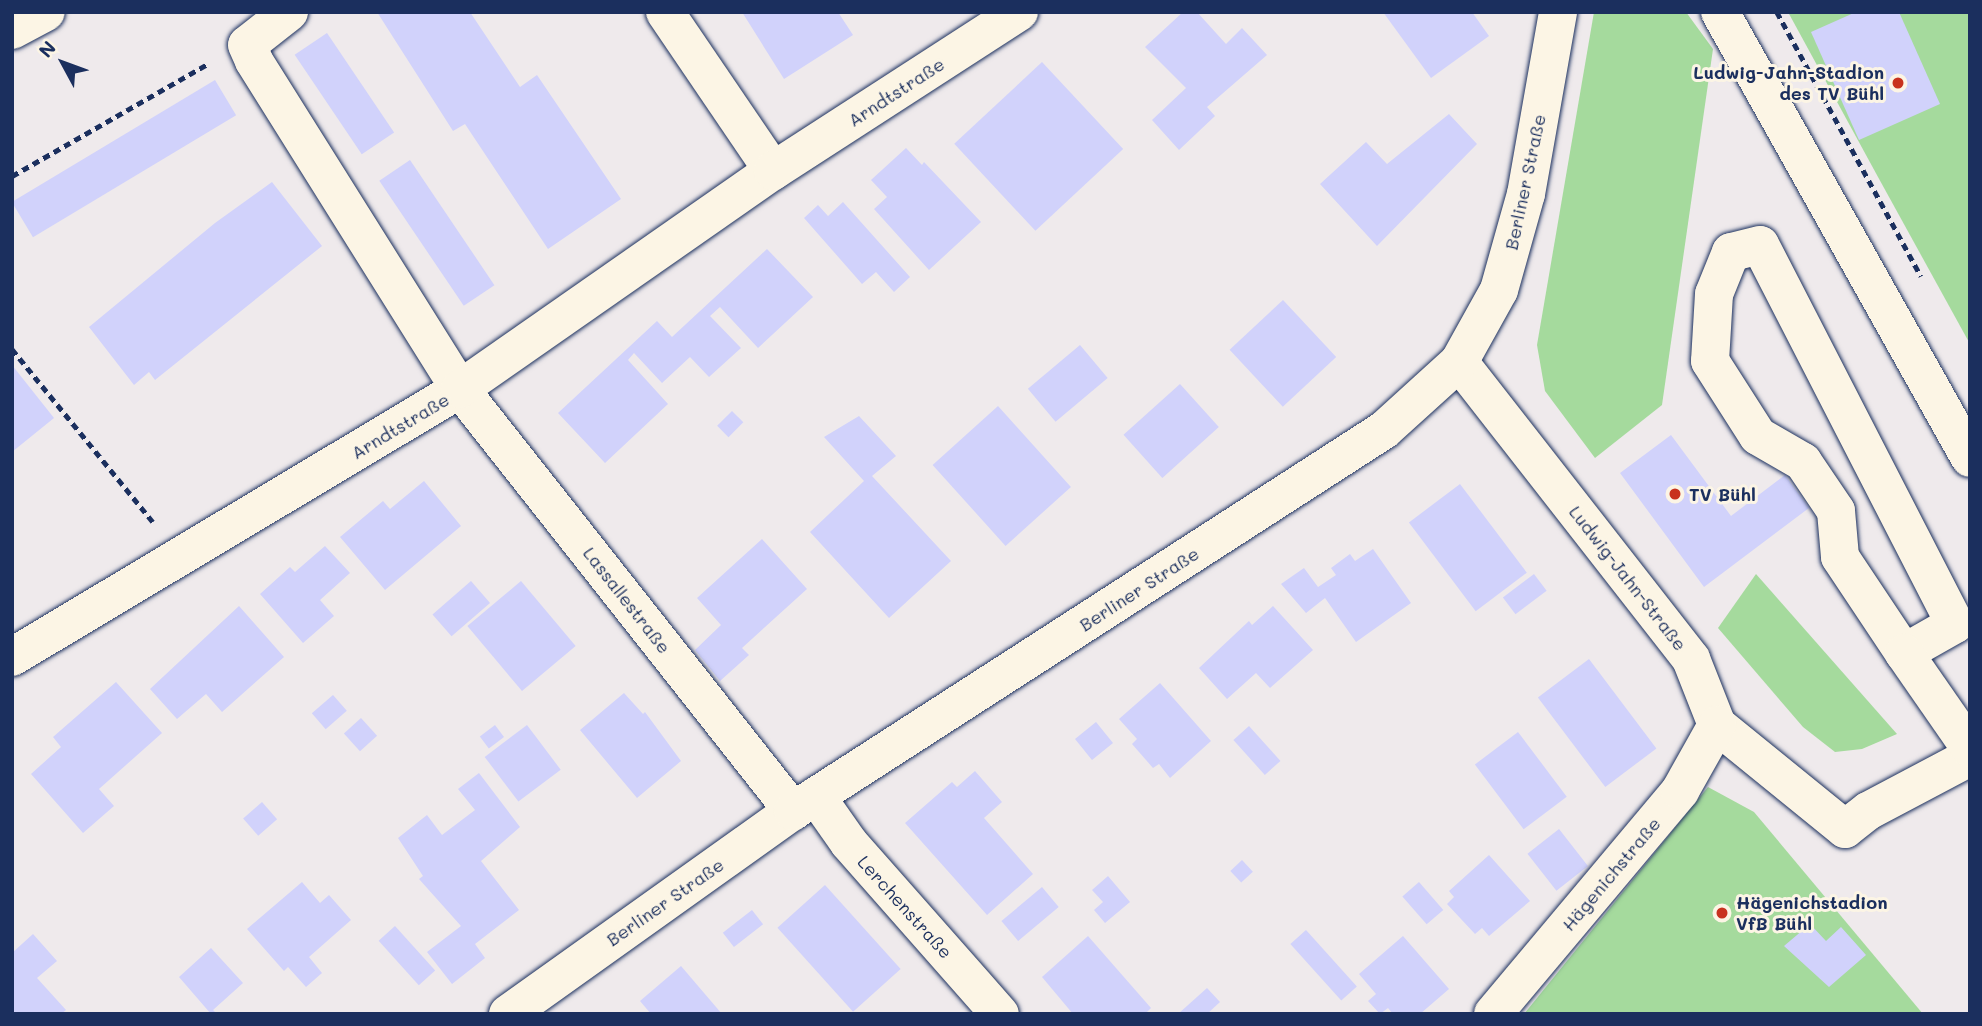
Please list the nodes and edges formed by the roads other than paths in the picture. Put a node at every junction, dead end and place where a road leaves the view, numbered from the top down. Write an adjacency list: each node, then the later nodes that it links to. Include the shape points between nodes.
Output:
1 (46, 12): 7 (street)
2 (289, 12): 10 (street, Lassallestraße, via 247,45)
3 (665, 12): 8 (street)
4 (1019, 12): 8 (street, Arndtstraße)
5 (1558, 12): 9 (street, Berliner Straße, via 1525,194 1499,290)
6 (1720, 12): 11 (street)
7 (12, 30)
8 (773, 171): 10 (street, Arndtstraße)
9 (1459, 362): 14 (street, Ludwig-Jahn-Straße, via 1691,659); 17 (street, Berliner Straße, via 1384,430)
10 (460, 389): 13 (street, Arndtstraße); 17 (street, Lassallestraße)
11 (1970, 458)
12 (1904, 653): 12 (street, via 1839,557 1836,511 1823,491 1803,462 1758,436 1710,361 1714,294 1731,252 1759,245 1955,624); 15 (street)
13 (12, 657)
14 (1717, 725): 16 (street, Ludwig-Jahn-Straße, via 1846,829 1868,811); 20 (street, Hägenichstraße, via 1680,791)
15 (1970, 748)
16 (1970, 757)
17 (805, 803): 18 (street, Berliner Straße); 19 (street, Lerchenstraße, via 849,843)
18 (508, 1014)
19 (1000, 1014)
20 (1493, 1014)

